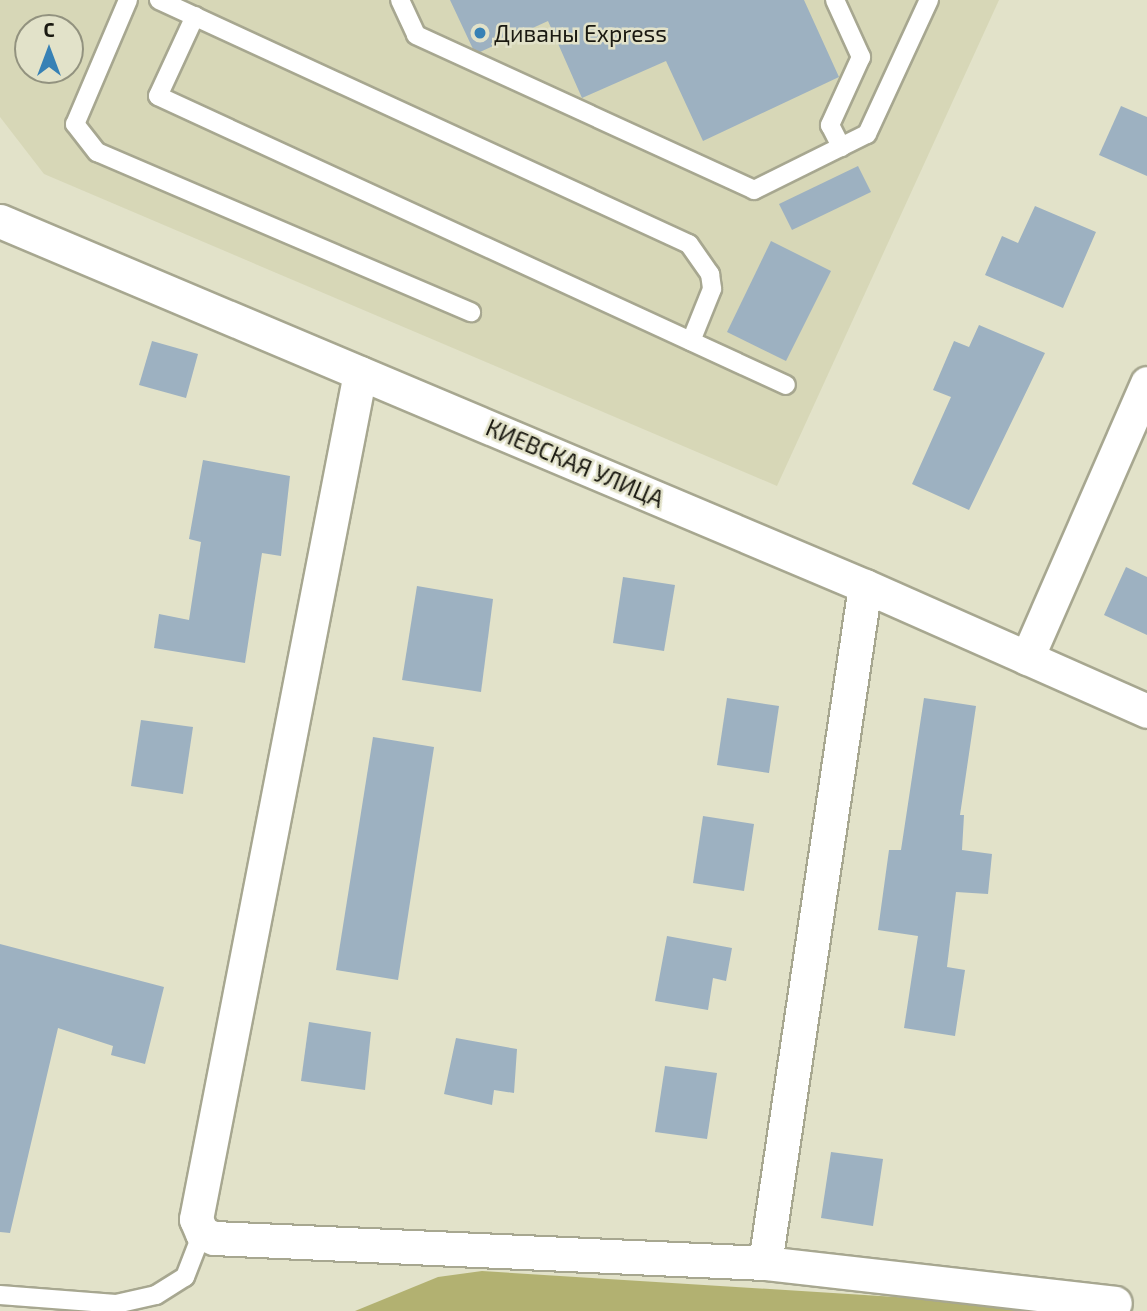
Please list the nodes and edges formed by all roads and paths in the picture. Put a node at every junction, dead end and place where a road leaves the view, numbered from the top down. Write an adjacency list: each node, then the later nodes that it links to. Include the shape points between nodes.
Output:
1 (128, 0): 9 (lane, via 75,124 97,152)
2 (159, 0): 6 (lane)
3 (400, 0): 7 (lane, via 416,34 754,190)
4 (835, 0): 7 (lane, via 861,57 830,125)
5 (929, 0): 7 (lane, via 867,134)
6 (195, 16): 10 (lane, via 689,244 710,274 712,289); 10 (lane, via 158,96)
7 (841, 147)
8 (0, 220): 11 (street, КИЕВСКАЯ УЛИЦА)
9 (471, 312)
10 (691, 341): 13 (lane)
11 (360, 373): 14 (street, КИЕВСКАЯ УЛИЦА); 17 (street, via 196,1219)
12 (1147, 383): 15 (street)
13 (786, 385)
14 (865, 586): 15 (street, КИЕВСКАЯ УЛИЦА); 18 (street)
15 (1027, 658): 16 (street, КИЕВСКАЯ УЛИЦА)
16 (1147, 711)
17 (202, 1233): 18 (street, via 214,1238); 19 (lane, via 185,1277 156,1295 116,1304)
18 (765, 1263): 20 (street)
19 (0, 1296)
20 (1068, 1303): 21 (street)
21 (1115, 1303)

